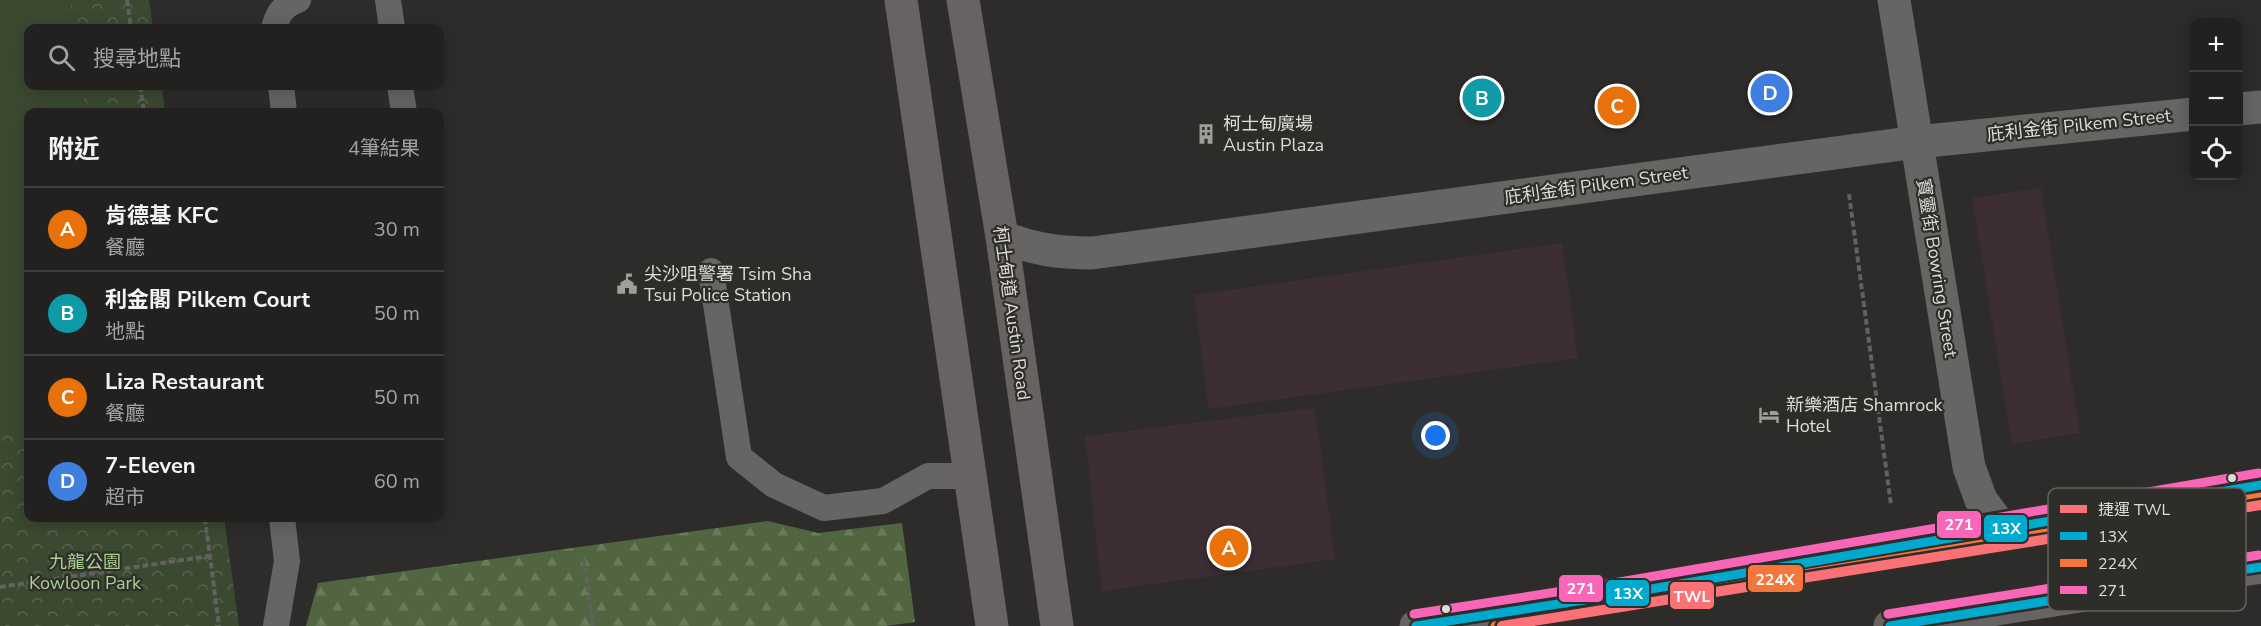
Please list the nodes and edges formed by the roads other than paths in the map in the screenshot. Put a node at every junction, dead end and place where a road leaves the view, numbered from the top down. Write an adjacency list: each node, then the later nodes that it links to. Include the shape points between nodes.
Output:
1 (298, 0): 6 (lane, via 280,11)
2 (388, 0): 7 (lane)
3 (901, 0): 18 (main road)
4 (963, 0): 16 (main road, 柯士甸道 Austin Road)
5 (1894, 0): 15 (street, 寶靈街 Bowring Street)
6 (275, 24)
7 (391, 24)
8 (281, 90): 11 (lane)
9 (401, 90): 12 (lane)
10 (2261, 107): 13 (street)
11 (284, 108)
12 (403, 108)
13 (2243, 109)
14 (2189, 114): 15 (street, 庇利金街 Pilkem Street)
15 (1917, 142): 16 (street, 庇利金街 Pilkem Street, via 1092,253 1060,253); 23 (street, 寶靈街 Bowring Street, via 1969,467 1981,500)
16 (1002, 237): 29 (main road, 柯士甸道 Austin Road)
17 (711, 271): 18 (lane, via 739,457 774,485 824,508 883,501 928,476)
18 (971, 476): 28 (main road)
19 (2261, 485): 20 (main road)
20 (2243, 488)
21 (2048, 520): 23 (main road)
22 (282, 522): 27 (lane, via 287,561)
23 (2002, 528): 30 (main road)
24 (2261, 567): 25 (main road)
25 (2246, 569)
26 (2048, 601): 31 (main road)
27 (276, 626)
28 (993, 626)
29 (1057, 626)
30 (1416, 626)
31 (1890, 626)

